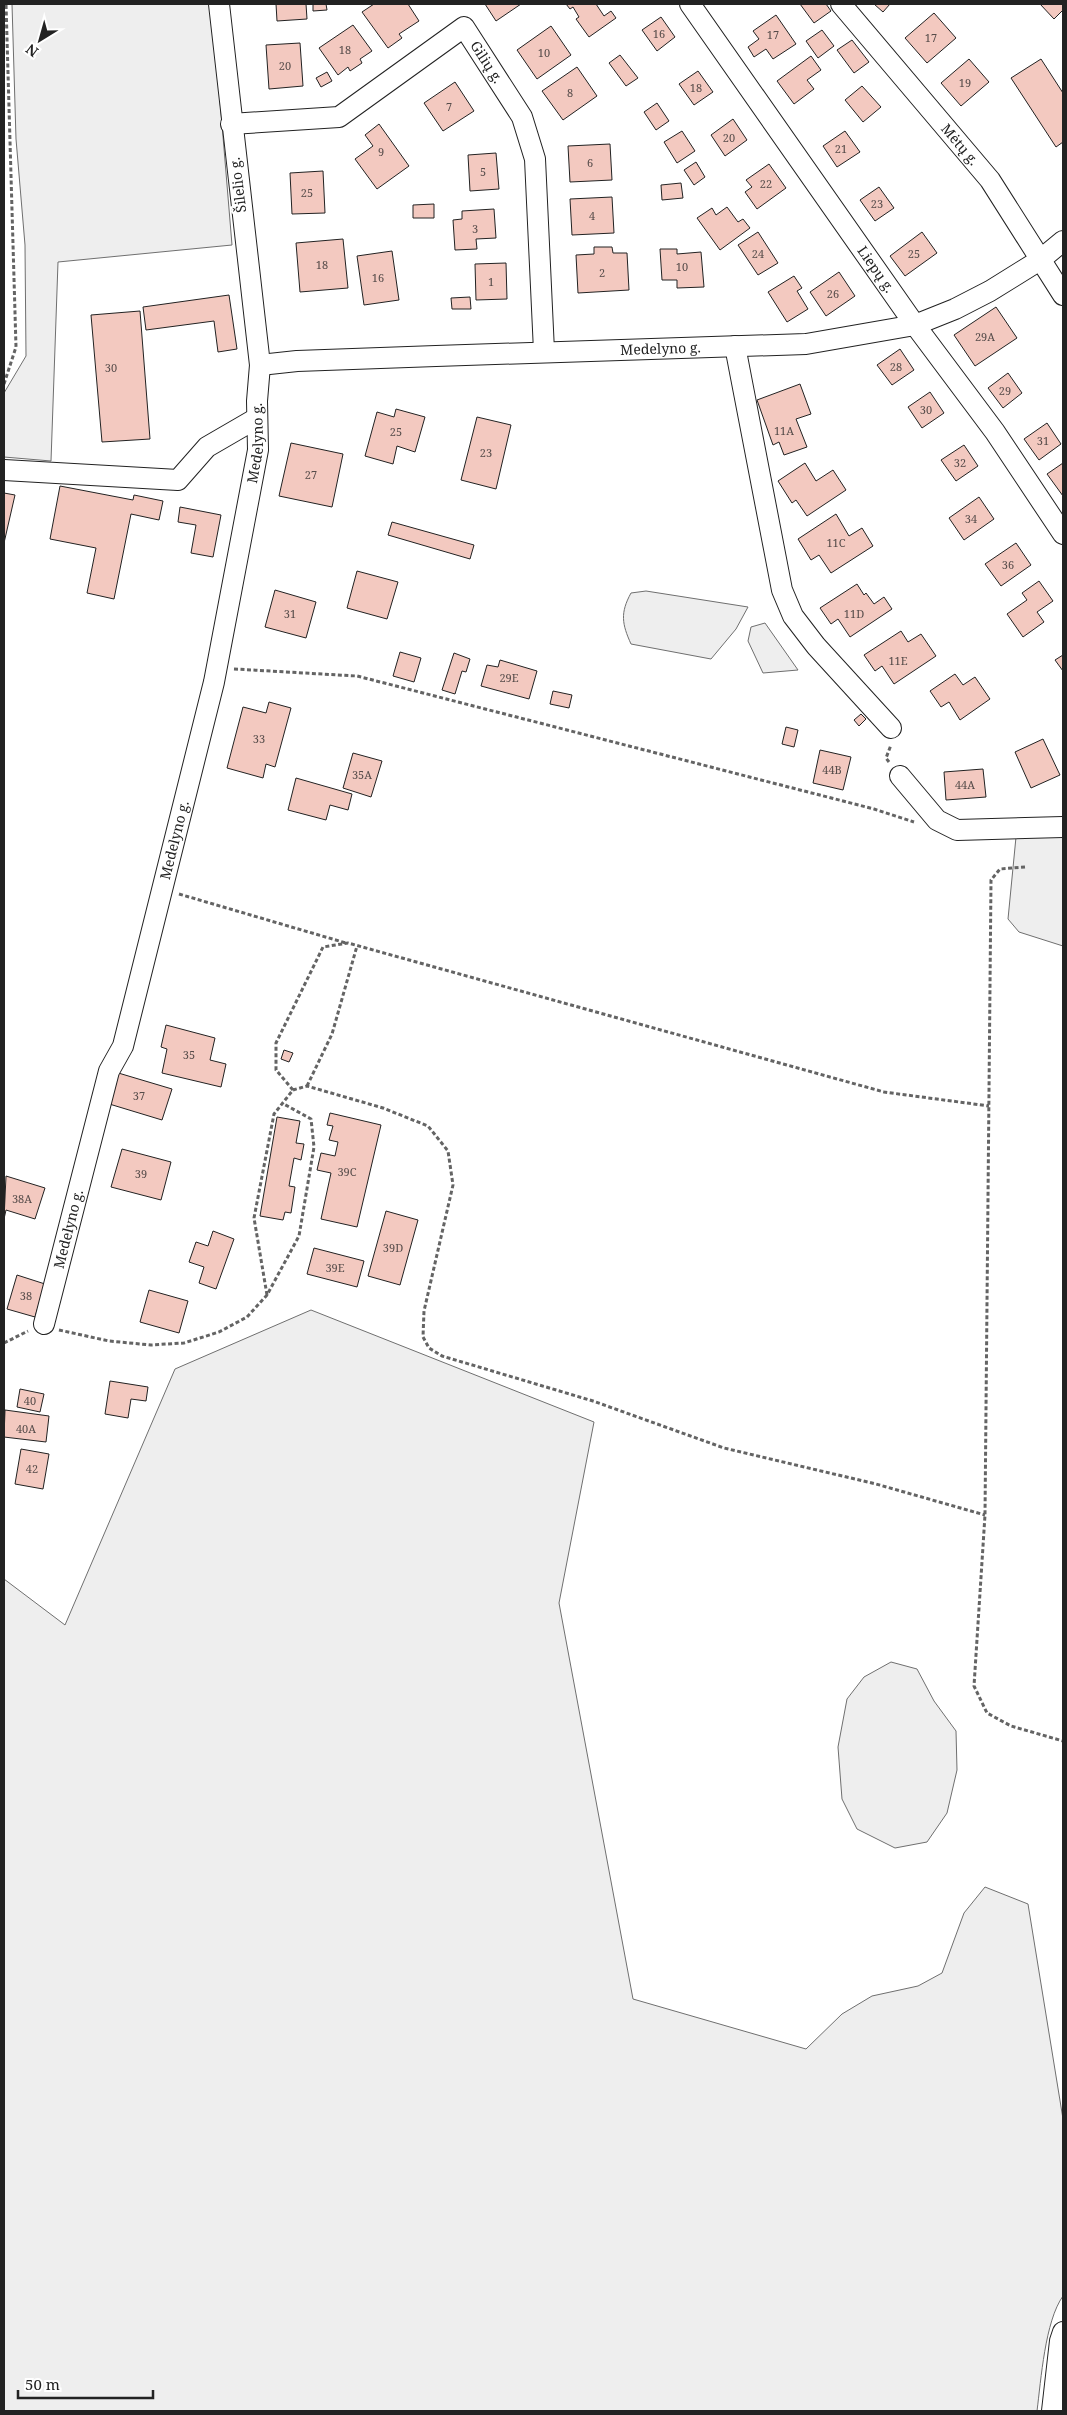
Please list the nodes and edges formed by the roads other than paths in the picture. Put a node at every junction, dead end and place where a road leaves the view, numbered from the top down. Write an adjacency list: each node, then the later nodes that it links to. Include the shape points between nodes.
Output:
1 (219, 4): 4 (street, Šilelio g.)
2 (690, 4): 8 (street, Liepų g.)
3 (841, 4): 6 (street, Mėtų g., via 990,180)
4 (231, 124): 10 (street, Gilių g., via 339,117 464,27 522,117 535,159); 11 (street, Šilelio g.)
5 (1063, 241): 6 (street, Medelyno g.)
6 (1040, 260): 7 (street, Mėtų g.); 8 (street, Medelyno g., via 990,292)
7 (1063, 295)
8 (915, 325): 9 (street, Medelyno g., via 806,344); 14 (street, Liepų g., via 995,432)
9 (735, 346): 10 (street, Medelyno g.); 15 (street, via 782,590 793,616 816,646)
10 (544, 352): 11 (street, Medelyno g.)
11 (260, 365): 12 (street, Medelyno g.)
12 (258, 418): 13 (street, via 207,447 178,480); 18 (street, Medelyno g., via 258,450 217,668 123,1046 109,1071)
13 (4, 470)
14 (1063, 534)
15 (892, 728)
16 (900, 776): 17 (street, via 937,820 957,830)
17 (1063, 826)
18 (44, 1324)
19 (1063, 2332): 20 (street)
20 (1052, 2411)

